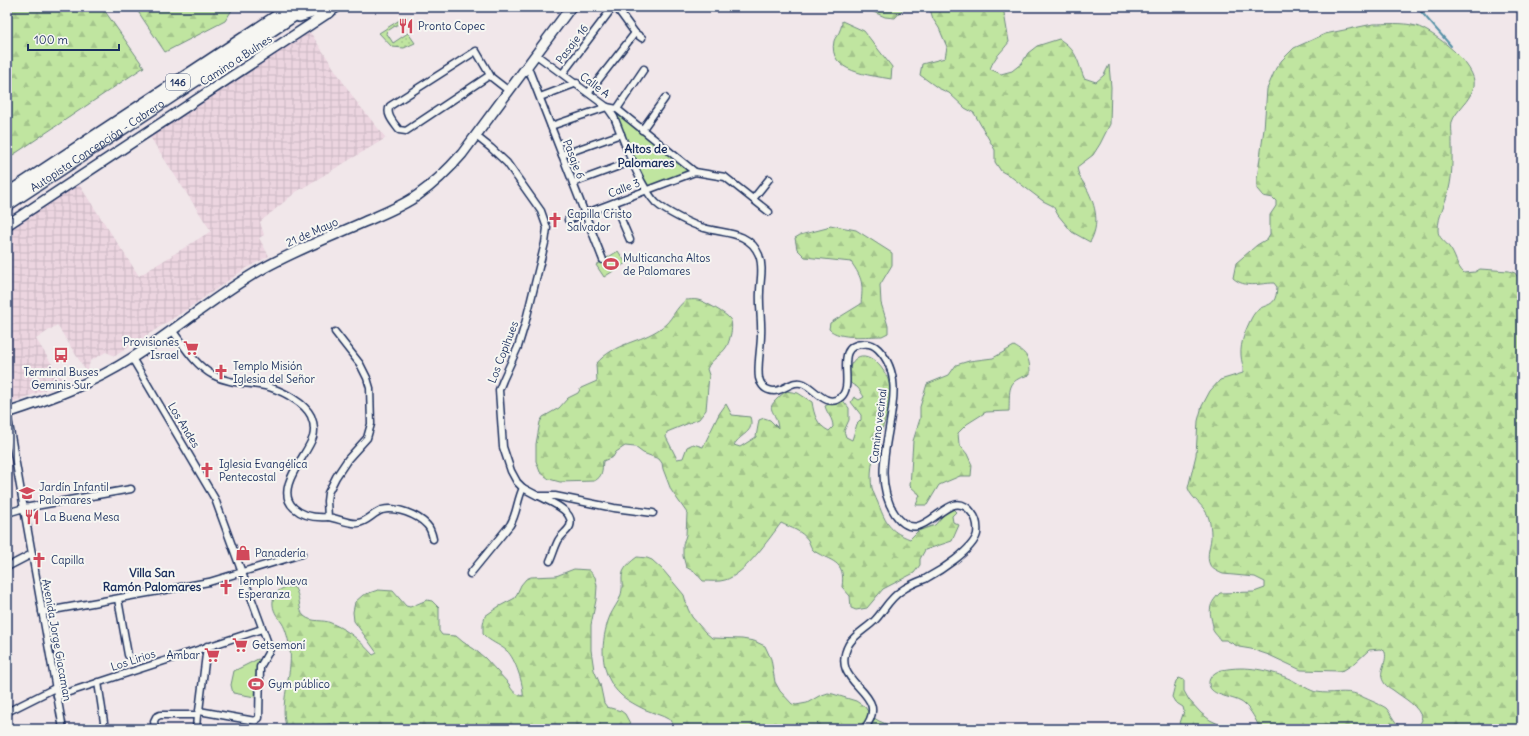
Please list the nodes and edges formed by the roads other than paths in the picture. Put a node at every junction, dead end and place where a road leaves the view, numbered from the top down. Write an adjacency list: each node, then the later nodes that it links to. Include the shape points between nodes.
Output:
1 (291, 7): 30 (highway, Autopista Concepción - Cabrero / 146)
2 (307, 7): 7 (highway, Autopista Concepción - Cabrero / 146)
3 (571, 7): 10 (street, 21 de Mayo)
4 (613, 7): 13 (street, Pasaje 16)
5 (616, 7): 8 (street)
6 (333, 10): 7 (highway, via 312,12); 41 (street, Camino a Bulnes)
7 (287, 20): 37 (highway, Autopista Concepción - Cabrero / 146)
8 (635, 33): 9 (street); 17 (street)
9 (642, 38)
10 (535, 54): 11 (street, 21 de Mayo); 13 (street, Calle A)
11 (527, 65): 16 (street, 21 de Mayo); 18 (street, Pasaje 6)
12 (644, 69): 21 (street)
13 (562, 73): 15 (street, Calle A)
14 (490, 75): 14 (street, via 476,50 390,106 388,113 399,130 406,131); 16 (street)
15 (577, 83): 17 (street, Calle A); 18 (street)
16 (509, 91): 25 (street, 21 de Mayo)
17 (589, 92): 20 (street, Calle A)
18 (540, 97): 22 (street, Pasaje 6)
19 (664, 98): 23 (street)
20 (607, 107): 21 (street); 22 (street); 24 (street, Calle A)
21 (618, 109): 23 (street)
22 (551, 126): 26 (street, Pasaje 6)
23 (642, 130): 28 (street)
24 (621, 134): 26 (street); 27 (street, Calle A)
25 (476, 136): 44 (street, 21 de Mayo, via 442,176 410,200 263,269); 48 (street, Los Copihues, via 507,163 542,211 547,228 525,324 499,390 502,447 514,478)
26 (562, 155): 31 (street, Pasaje 6)
27 (633, 162): 31 (street); 33 (street, Calle A)
28 (695, 172): 33 (street, Calle 3); 35 (street, Calle 3, via 726,177)
29 (769, 179): 35 (street)
30 (24, 182): 32 (highway); 34 (highway, Autopista Concepción - Cabrero / 146)
31 (573, 183): 39 (street, Pasaje 6)
32 (7, 189)
33 (646, 190): 36 (street, Calle 3); 76 (street, Camino vecinal, via 663,209 705,228 740,236 748,240 757,251 761,267 759,378 765,388 776,391 794,382 800,382 823,398 829,400 842,397 845,391 846,359 849,350 855,345 862,344 875,347 888,364 894,385 883,472 892,509 901,521 911,526 926,523 947,507 955,505 961,505 975,517 977,530 970,548 938,571 897,593 875,620 849,645 845,661 847,672 872,706 872,718)
34 (7, 194)
35 (753, 200): 38 (street, Calle 3)
36 (614, 203): 39 (street, Calle 3); 42 (street)
37 (7, 205)
38 (769, 212)
39 (585, 214): 40 (street, Calle 3); 43 (street, Pasaje 6)
40 (568, 220)
41 (7, 225)
42 (630, 240)
43 (603, 260)
44 (172, 330): 46 (street, 21 de Mayo); 54 (street, via 196,361 209,373 234,383 274,389 306,407 312,420 313,435 290,481 287,490 289,501 301,514)
45 (335, 332): 54 (street, via 360,364 367,378 370,388 371,424 367,438 348,459 328,493)
46 (132, 358): 47 (street, 21 de Mayo, via 79,386); 60 (street, Los Andes, via 215,499)
47 (7, 413): 51 (street, Avenida Jorge Giacaman)
48 (523, 488): 50 (street, Los Copihues); 61 (street, via 514,519)
49 (131, 489): 51 (street)
50 (538, 496): 53 (street, Los Copihues, via 555,496); 58 (street, via 562,508 570,522 570,527 558,541)
51 (24, 508): 52 (street); 56 (street, Avenida Jorge Giacaman)
52 (7, 513)
53 (653, 513)
54 (328, 517): 55 (street, via 339,518 352,524 365,521 383,510 394,509 422,520 428,526)
55 (433, 539)
56 (32, 554): 59 (street); 63 (street, Avenida Jorge Giacaman)
57 (302, 554): 60 (street)
58 (550, 561)
59 (7, 567)
60 (242, 572): 62 (street, via 209,582); 64 (street, Los Andes)
61 (470, 574)
62 (118, 599): 63 (street); 66 (street)
63 (42, 612): 68 (street, Avenida Jorge Giacaman)
64 (262, 629): 65 (street, Los Lirios); 71 (street, Los Andes, via 270,649 260,667 259,718 255,721)
65 (207, 646): 67 (street, Los Lirios); 71 (street)
66 (128, 655)
67 (98, 682): 69 (street, Los Lirios); 73 (street)
68 (55, 688): 69 (street, Avenida Jorge Giacaman); 70 (street)
69 (57, 696): 72 (street, Avenida Jorge Giacaman)
70 (7, 712)
71 (198, 713): 74 (street, via 160,715 154,721); 75 (street)
72 (62, 729)
73 (105, 729)
74 (155, 729)
75 (196, 729)
76 (864, 729)

